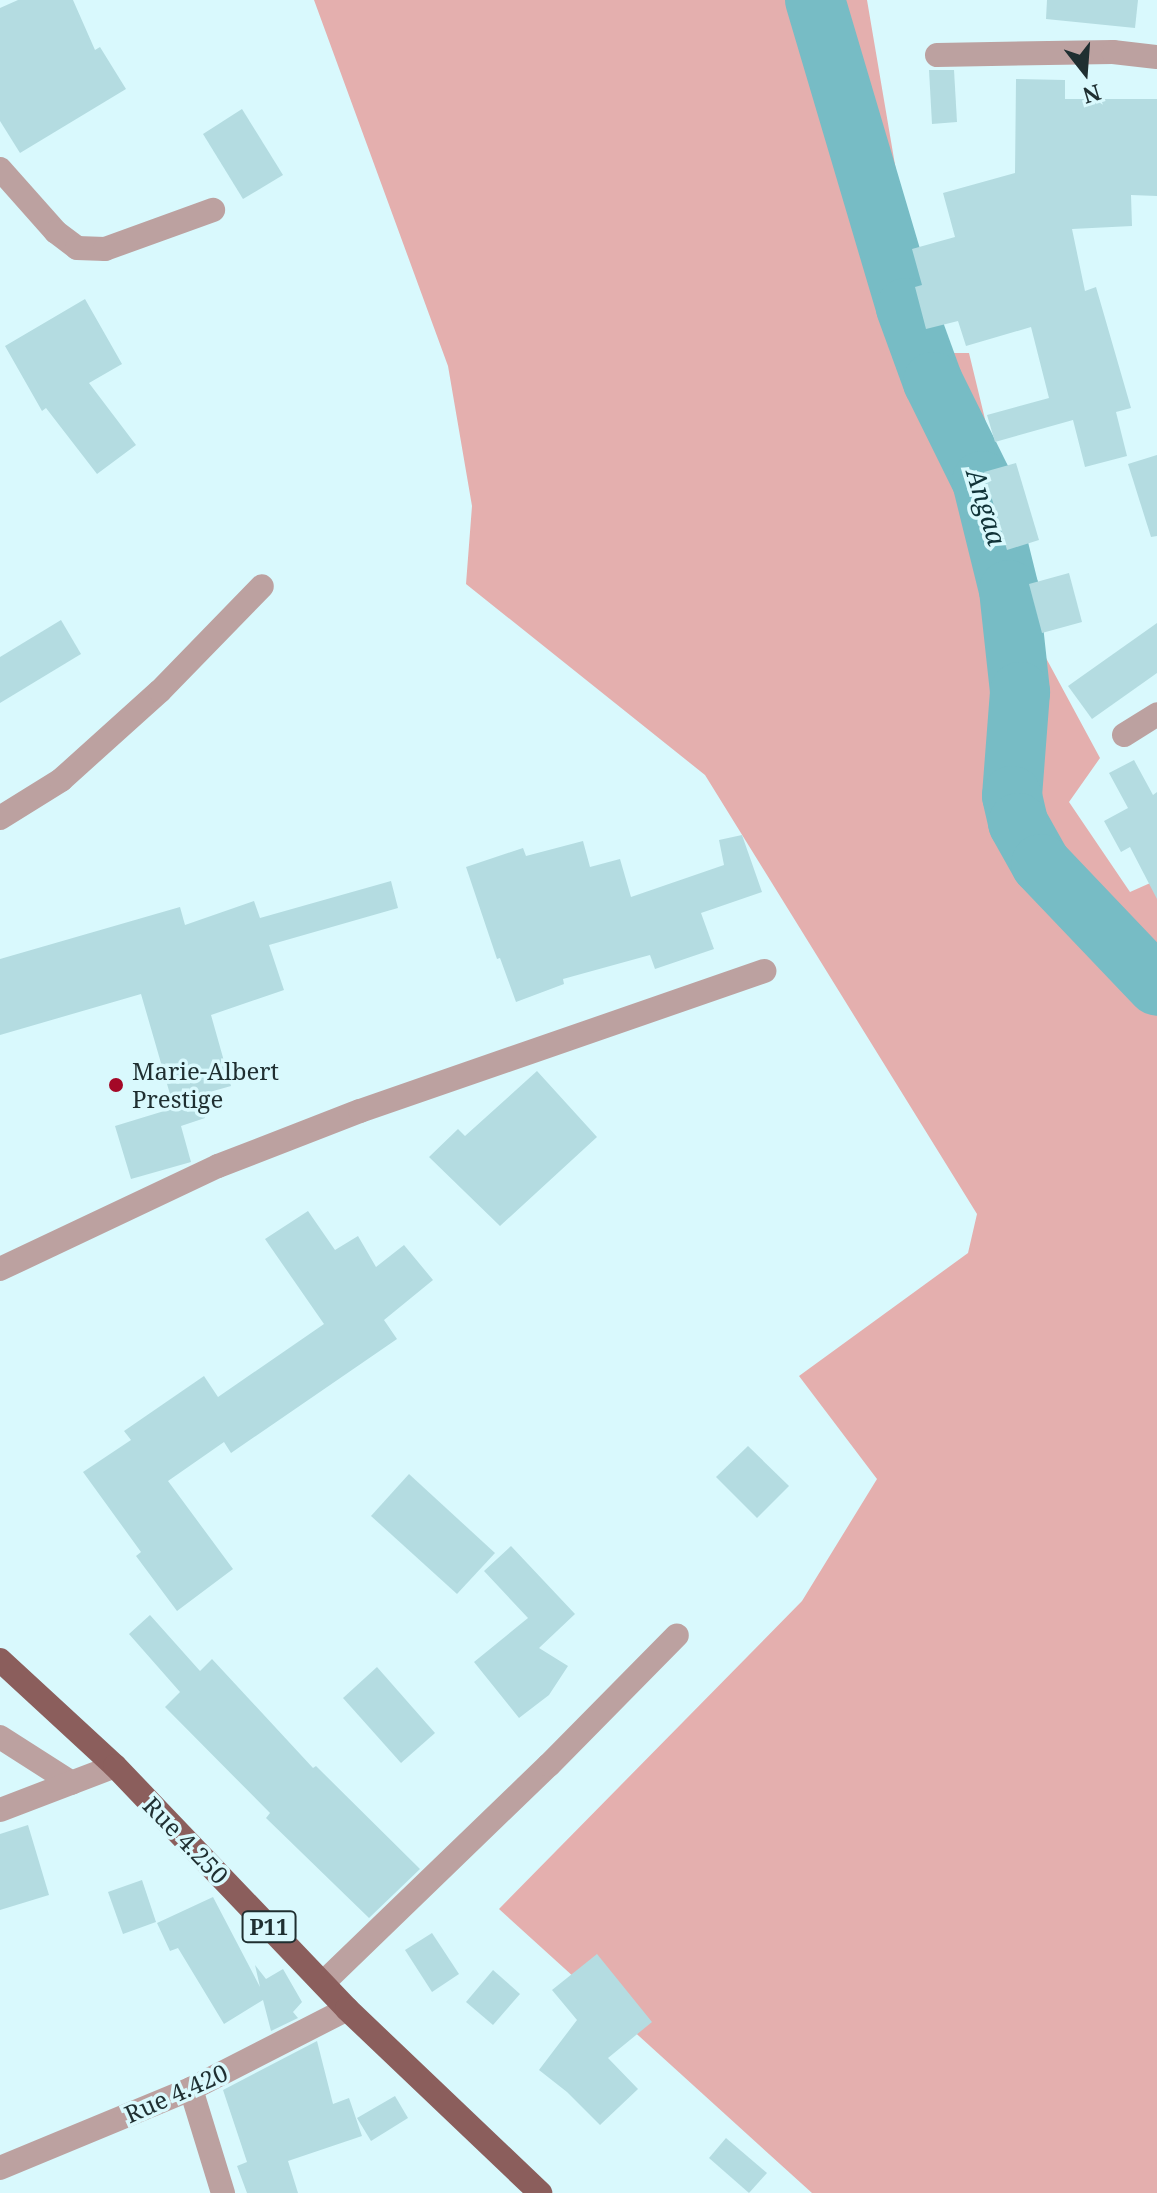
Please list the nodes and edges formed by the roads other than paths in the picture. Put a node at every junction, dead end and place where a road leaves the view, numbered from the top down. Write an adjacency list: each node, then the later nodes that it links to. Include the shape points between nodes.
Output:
1 (937, 55): 2 (street, via 1113,52)
2 (1157, 57)
3 (0, 169): 4 (street, via 77,248 105,249)
4 (213, 210)
5 (262, 586): 8 (street, via 160,691 61,780)
6 (1157, 714): 7 (street)
7 (1124, 735)
8 (0, 818)
9 (764, 971): 10 (street, via 232,1160)
10 (0, 1269)
11 (677, 1635): 17 (street)
12 (0, 1660): 14 (main road, Rue 4.250 / P11)
13 (0, 1737): 15 (street)
14 (115, 1766): 15 (street); 17 (main road, Rue 4.250 / P11)
15 (72, 1783): 16 (street)
16 (0, 1810)
17 (323, 1983): 18 (main road, Rue 4.250 / P11)
18 (347, 2009): 19 (street, Rue 4.420); 22 (main road, Rue 4.250 / P11)
19 (191, 2089): 20 (street, Rue 4.420); 21 (street)
20 (0, 2168)
21 (223, 2193)
22 (540, 2193)

